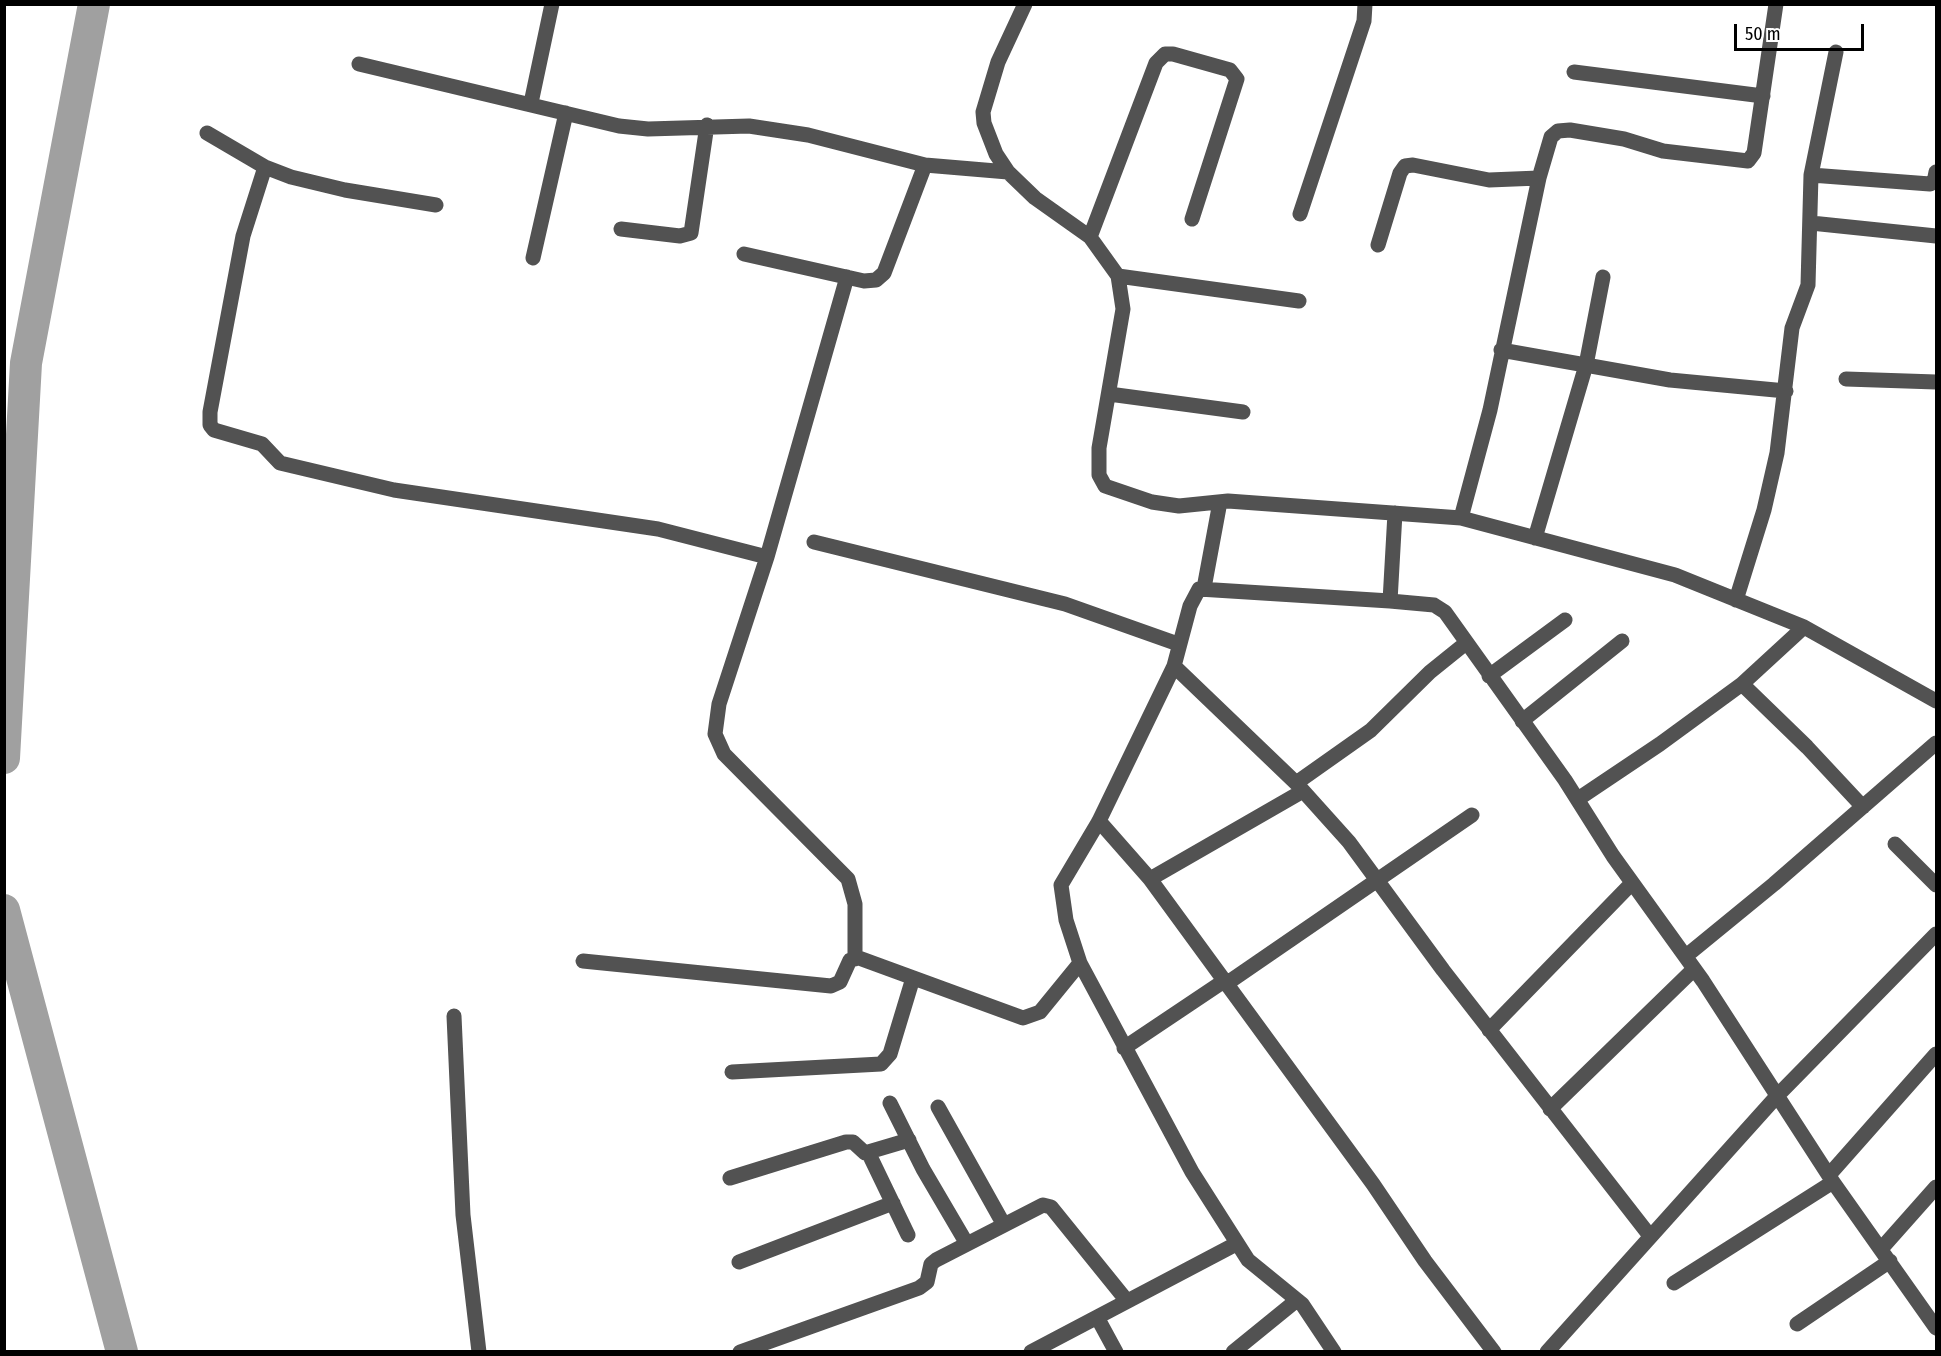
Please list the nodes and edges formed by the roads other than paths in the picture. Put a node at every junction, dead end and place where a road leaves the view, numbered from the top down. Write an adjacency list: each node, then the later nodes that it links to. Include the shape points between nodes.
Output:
1 (552, 4): 9 (street)
2 (1025, 4): 15 (street, via 998,62 983,112 987,136)
3 (1365, 4): 20 (street, via 1364,21)
4 (1776, 4): 8 (street)
5 (1836, 52): 17 (street)
6 (359, 64): 9 (street)
7 (1574, 72): 8 (street)
8 (1762, 96): 18 (street, via 1754,153 1748,161 1663,151 1624,139 1563,129 1551,137)
9 (531, 103): 10 (street)
10 (566, 113): 11 (street, via 648,129); 28 (street)
11 (707, 125): 13 (street, via 748,126 808,135); 23 (street, via 691,233 680,236)
12 (207, 133): 14 (street)
13 (925, 165): 15 (street); 30 (street, via 884,273 871,281)
14 (265, 167): 19 (street, via 314,184); 45 (street, via 243,236 210,412 214,430 262,444 280,463 394,490 658,529)
15 (1008, 172): 25 (street, via 1035,198)
16 (1936, 172): 17 (street, via 1930,184)
17 (1811, 175): 22 (street)
18 (1539, 178): 26 (street, via 1489,180 1405,166); 33 (street)
19 (436, 206)
20 (1300, 214)
21 (1192, 219): 25 (street, via 1237,79 1230,70 1165,54 1156,63)
22 (1811, 224): 24 (street); 37 (street, via 1808,285 1792,328)
23 (621, 229)
24 (1936, 236)
25 (1090, 237): 29 (street)
26 (1378, 245)
27 (744, 254): 30 (street)
28 (533, 258)
29 (1118, 276): 32 (street); 38 (street, via 1123,309)
30 (847, 277): 45 (street)
31 (1603, 277): 34 (street)
32 (1299, 301)
33 (1501, 350): 34 (street); 42 (street, via 1490,410)
34 (1586, 365): 37 (street, via 1670,380); 43 (street)
35 (1846, 379): 36 (street)
36 (1936, 382)
37 (1786, 391): 47 (street, via 1771,483)
38 (1109, 393): 39 (street); 40 (street, via 1099,448 1100,475 1106,486 1152,502 1192,506)
39 (1243, 412)
40 (1220, 502): 41 (street); 46 (street)
41 (1395, 513): 42 (street); 48 (street)
42 (1461, 518): 43 (street)
43 (1536, 538): 47 (street, via 1675,575)
44 (814, 542): 53 (street, via 1065,604)
45 (767, 557): 71 (street, via 719,704 716,734 724,754 848,879 855,904)
46 (1204, 588): 48 (street); 53 (street, via 1193,598)
47 (1736, 600): 50 (street)
48 (1390, 601): 52 (street, via 1440,608)
49 (1565, 620): 55 (street)
50 (1804, 627): 56 (street); 57 (street)
51 (1622, 641): 58 (street)
52 (1466, 643): 55 (street); 60 (street, via 1371,730)
53 (1178, 644): 54 (street)
54 (1174, 666): 60 (street); 64 (street)
55 (1489, 676): 58 (street)
56 (1742, 684): 61 (street); 62 (street)
57 (1936, 701)
58 (1522, 721): 61 (street)
59 (1936, 743): 62 (street)
60 (1300, 787): 66 (street); 67 (street)
61 (1578, 799): 68 (street)
62 (1863, 807): 73 (street)
63 (1472, 815): 67 (street)
64 (1099, 821): 66 (street); 74 (street, via 1061,885 1066,920)
65 (1895, 844): 69 (street)
66 (1150, 879): 76 (street)
67 (1378, 881): 76 (street); 78 (street)
68 (1632, 884): 73 (street); 78 (street)
69 (1936, 885)
70 (1936, 934): 82 (street)
71 (855, 959): 72 (street, via 849,962 840,982 831,986); 75 (street)
72 (583, 961)
73 (1690, 962): 82 (street); 85 (street)
74 (1080, 963): 75 (street, via 1040,1011 1029,1018); 79 (street)
75 (913, 978): 81 (street, via 890,1054 881,1064)
76 (1225, 983): 79 (street); 111 (street)
77 (454, 1016): 105 (street, via 468,1271)
78 (1489, 1030): 85 (street)
79 (1124, 1048): 96 (street)
80 (1936, 1054): 89 (street)
81 (732, 1072)
82 (1777, 1096): 89 (street); 94 (street)
83 (890, 1103): 86 (street)
84 (938, 1107): 92 (street)
85 (1550, 1109): 94 (street)
86 (909, 1140): 87 (street); 95 (street)
87 (868, 1152): 88 (street, via 861,1152 850,1141); 91 (street)
88 (729, 1178)
89 (1831, 1178): 97 (street); 99 (street)
90 (1936, 1187): 97 (street)
91 (893, 1203): 93 (street); 98 (street)
92 (1004, 1225): 95 (street); 101 (street, via 1039,1206 1049,1206)
93 (908, 1235)
94 (1650, 1236): 112 (street)
95 (967, 1244): 106 (street, via 933,1262 927,1282 918,1288)
96 (1236, 1244): 100 (street, via 1260,1272); 101 (street)
97 (1886, 1255): 103 (street); 104 (street)
98 (739, 1262)
99 (1674, 1283)
100 (1297, 1299): 109 (street); 110 (street)
101 (1127, 1301): 102 (street)
102 (1097, 1317): 107 (street); 108 (street)
103 (1935, 1322)
104 (1797, 1324)
105 (479, 1352)
106 (740, 1352)
107 (1031, 1352)
108 (1116, 1352)
109 (1233, 1352)
110 (1334, 1352)
111 (1494, 1352)
112 (1547, 1352)

